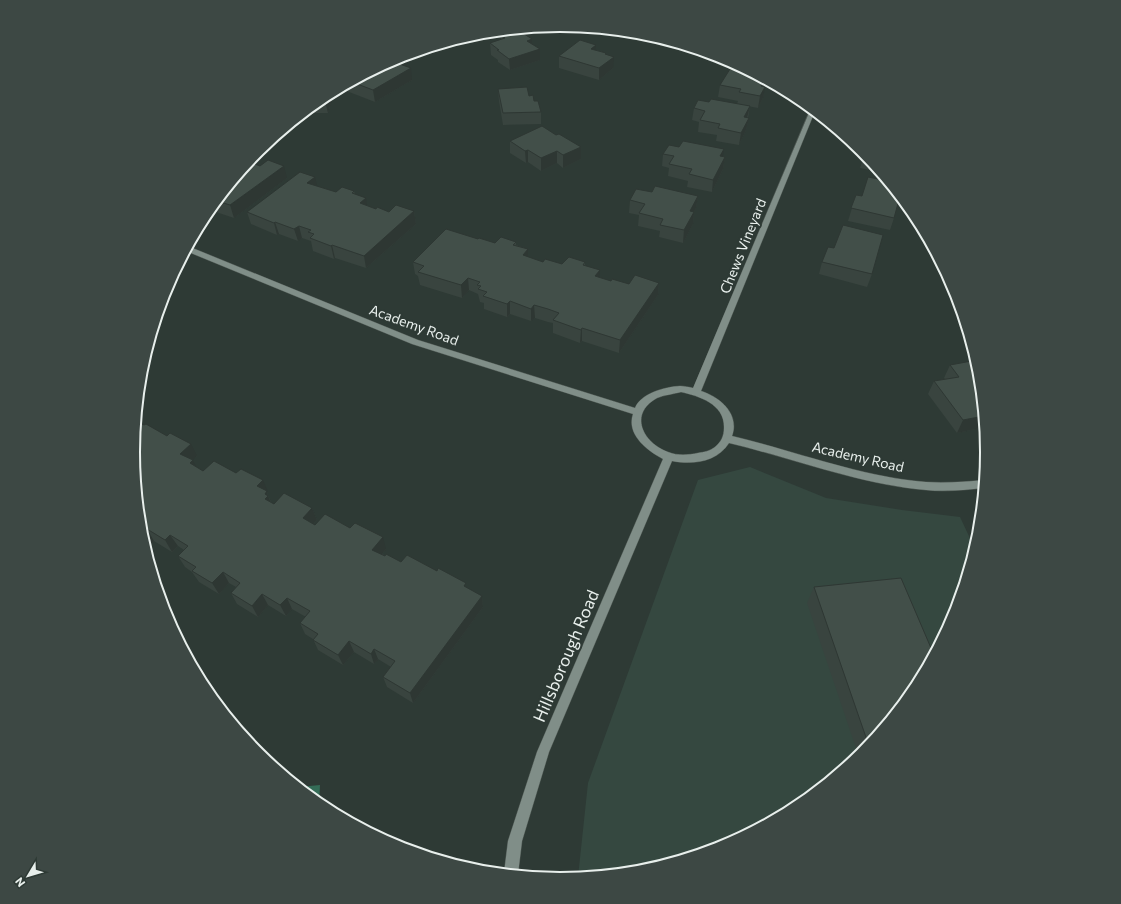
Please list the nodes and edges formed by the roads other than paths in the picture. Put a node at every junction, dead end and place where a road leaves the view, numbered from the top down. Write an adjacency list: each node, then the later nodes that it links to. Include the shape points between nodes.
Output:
1 (811, 115): 3 (street, Chews Vineyard)
2 (192, 251): 4 (street, Academy Road, via 415,342)
3 (696, 392): 4 (street, via 681,390 654,395 644,402); 5 (street, via 709,398 724,411 730,428)
4 (637, 412): 6 (street, via 635,422 638,433 656,452)
5 (728, 439): 6 (street, via 711,455 684,460); 7 (street, Academy Road, via 864,475 918,485 959,487)
6 (669, 458): 8 (street, Hillsborough Road, via 543,752 515,841)
7 (979, 485)
8 (512, 869)

